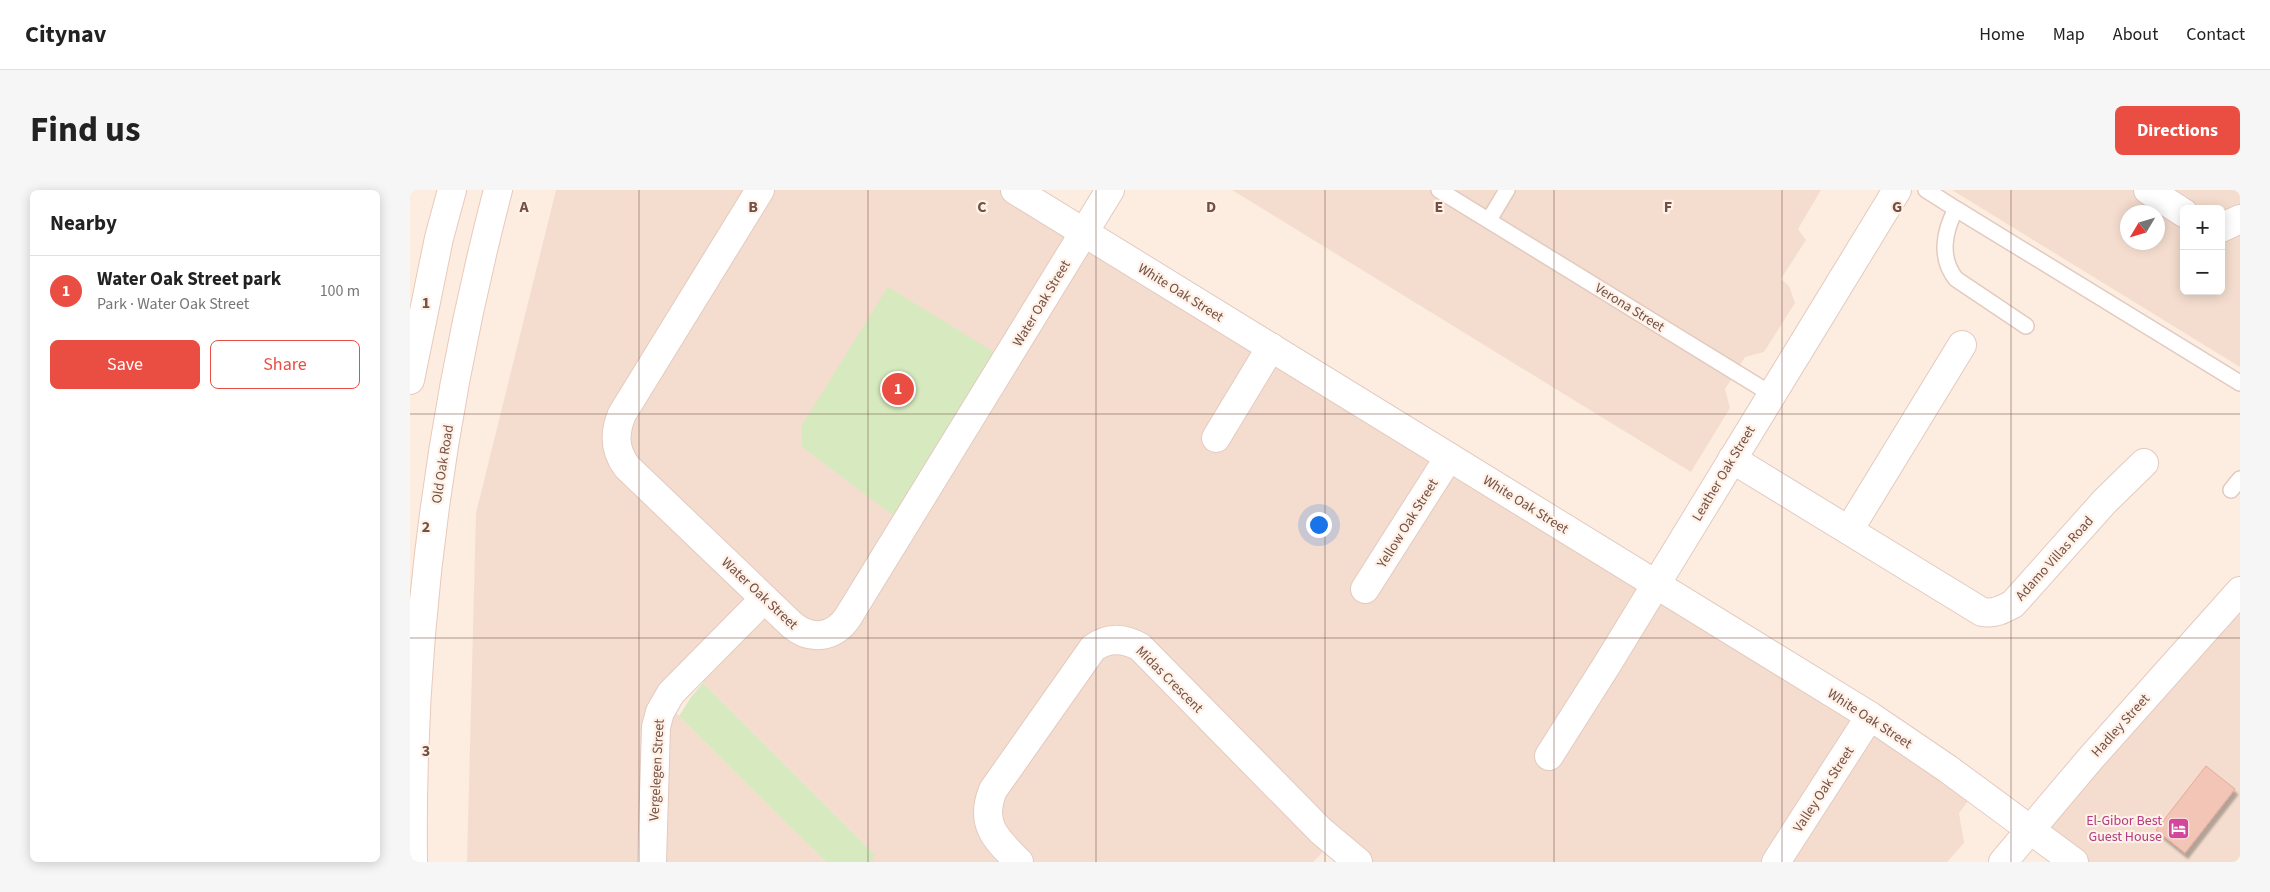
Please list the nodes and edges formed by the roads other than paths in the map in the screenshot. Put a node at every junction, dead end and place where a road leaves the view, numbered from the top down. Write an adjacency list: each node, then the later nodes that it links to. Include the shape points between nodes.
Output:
1 (452, 190): 20 (street)
2 (498, 190): 35 (street, Old Oak Road, via 474,290 442,457 434,517 416,720)
3 (760, 190): 31 (street, Water Oak Street, via 622,414 616,438 619,454 627,467)
4 (1015, 190): 16 (street, White Oak Street)
5 (1110, 190): 16 (street, Water Oak Street)
6 (1439, 190): 14 (lane, Verona Street)
7 (1507, 190): 14 (lane)
8 (1897, 190): 22 (street, Leather Oak Street)
9 (1926, 190): 11 (lane)
10 (2148, 190): 12 (street)
11 (1956, 208): 17 (lane, via 1945,241 1950,271 1956,279); 21 (lane)
12 (2180, 210)
13 (2240, 219): 15 (street)
14 (1489, 220): 22 (lane, Verona Street)
15 (2225, 226)
16 (1084, 232): 19 (street, White Oak Street); 31 (street, Water Oak Street, via 843,624 828,634 805,634)
17 (2026, 326)
18 (1962, 345): 27 (street)
19 (1271, 347): 23 (street); 24 (street, White Oak Street)
20 (410, 380)
21 (2240, 384)
22 (1771, 394): 25 (street, Leather Oak Street)
23 (1216, 438)
24 (1449, 457): 28 (street, White Oak Street); 29 (street, Yellow Oak Street)
25 (1732, 459): 27 (street, Adamo Villas Road); 28 (street, Leather Oak Street)
26 (2144, 463): 27 (street, Adamo Villas Road, via 2104,501 2013,604 1998,612 1982,612)
27 (1849, 530)
28 (1656, 583): 32 (street, White Oak Street); 33 (street, Leather Oak Street)
29 (1365, 589)
30 (2240, 591): 34 (street, Hadley Street)
31 (764, 599): 36 (street, Vergelegen Street, via 671,693 660,712 656,727)
32 (1870, 716): 34 (street, White Oak Street); 39 (street, Valley Oak Street)
33 (1549, 756)
34 (2030, 829): 40 (street, Hadley Street); 41 (street, White Oak Street)
35 (413, 862)
36 (652, 862)
37 (1019, 862): 38 (street, Midas Crescent, via 991,829 987,812 993,790 1093,648 1106,641 1122,639 1140,647 1321,832)
38 (1358, 862)
39 (1776, 862)
40 (2003, 862)
41 (2074, 862)

